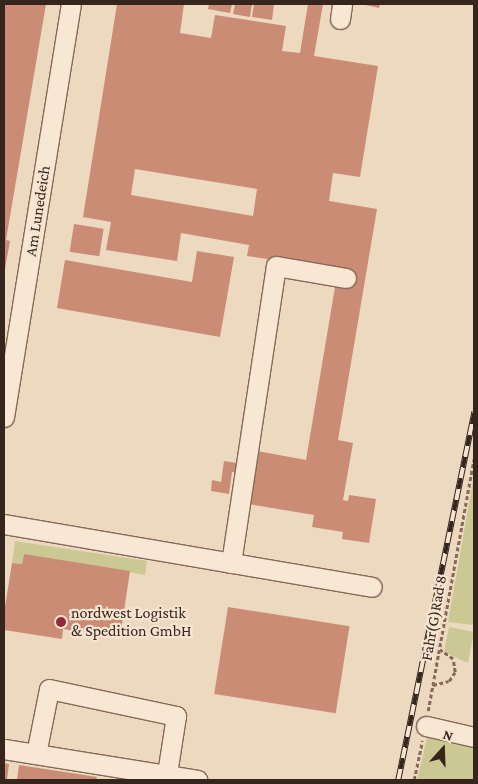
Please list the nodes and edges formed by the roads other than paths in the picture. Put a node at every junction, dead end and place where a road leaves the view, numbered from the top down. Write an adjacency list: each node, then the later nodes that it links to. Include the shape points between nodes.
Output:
1 (71, 4): 3 (street, Am Lunedeich)
2 (346, 278): 5 (street, via 276,266)
3 (4, 417)
4 (4, 524): 5 (street)
5 (231, 563): 6 (street)
6 (372, 587)
7 (426, 726): 8 (street)
8 (474, 737)
9 (4, 749): 10 (street)
10 (36, 754): 11 (street); 11 (street, via 49,689 176,716)
11 (166, 778): 12 (street)
12 (198, 780)

